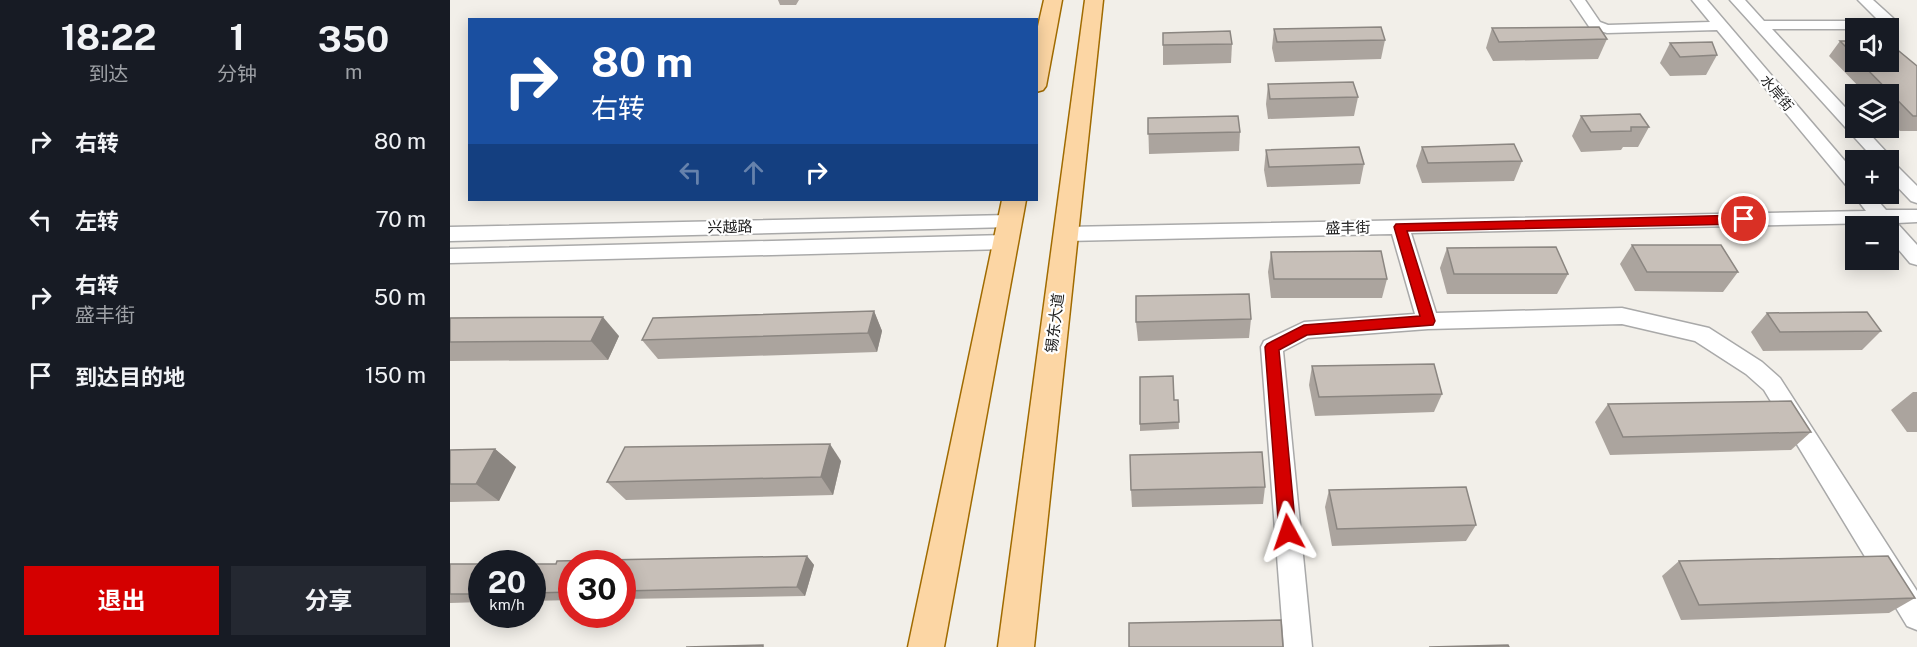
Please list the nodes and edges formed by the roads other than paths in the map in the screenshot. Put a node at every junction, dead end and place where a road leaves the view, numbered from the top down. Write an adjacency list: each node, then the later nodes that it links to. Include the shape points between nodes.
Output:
1 (1053, 0): 9 (main road)
2 (1094, 0): 22 (main road, 锡东大道)
3 (1578, 0): 8 (street, via 1595,25 1607,29)
4 (1699, 0): 8 (street, 水岸街)
5 (1737, 0): 7 (street)
6 (1865, 0): 7 (street, via 1888,21 1885,25)
7 (1760, 25): 10 (street)
8 (1721, 26): 11 (street, 水岸街)
9 (1038, 76)
10 (1875, 150)
11 (1845, 173)
12 (1899, 178): 13 (street)
13 (1917, 197)
14 (1871, 204): 15 (street)
15 (1881, 216)
16 (1899, 216): 17 (street, 盛丰街)
17 (1917, 216)
18 (1845, 217): 20 (street, 盛丰街)
19 (1010, 221): 21 (street, 兴越路); 24 (street, 兴越路); 28 (main road)
20 (1400, 227): 22 (street, 盛丰街); 26 (street)
21 (450, 234)
22 (1066, 234): 29 (main road, 锡东大道)
23 (1899, 237): 25 (street)
24 (450, 256)
25 (1917, 258)
26 (1428, 321): 27 (street, via 1622,316 1701,334 1772,384); 30 (street, via 1304,330 1272,347)
27 (1917, 616)
28 (926, 647)
29 (1016, 647)
30 (1298, 647)

